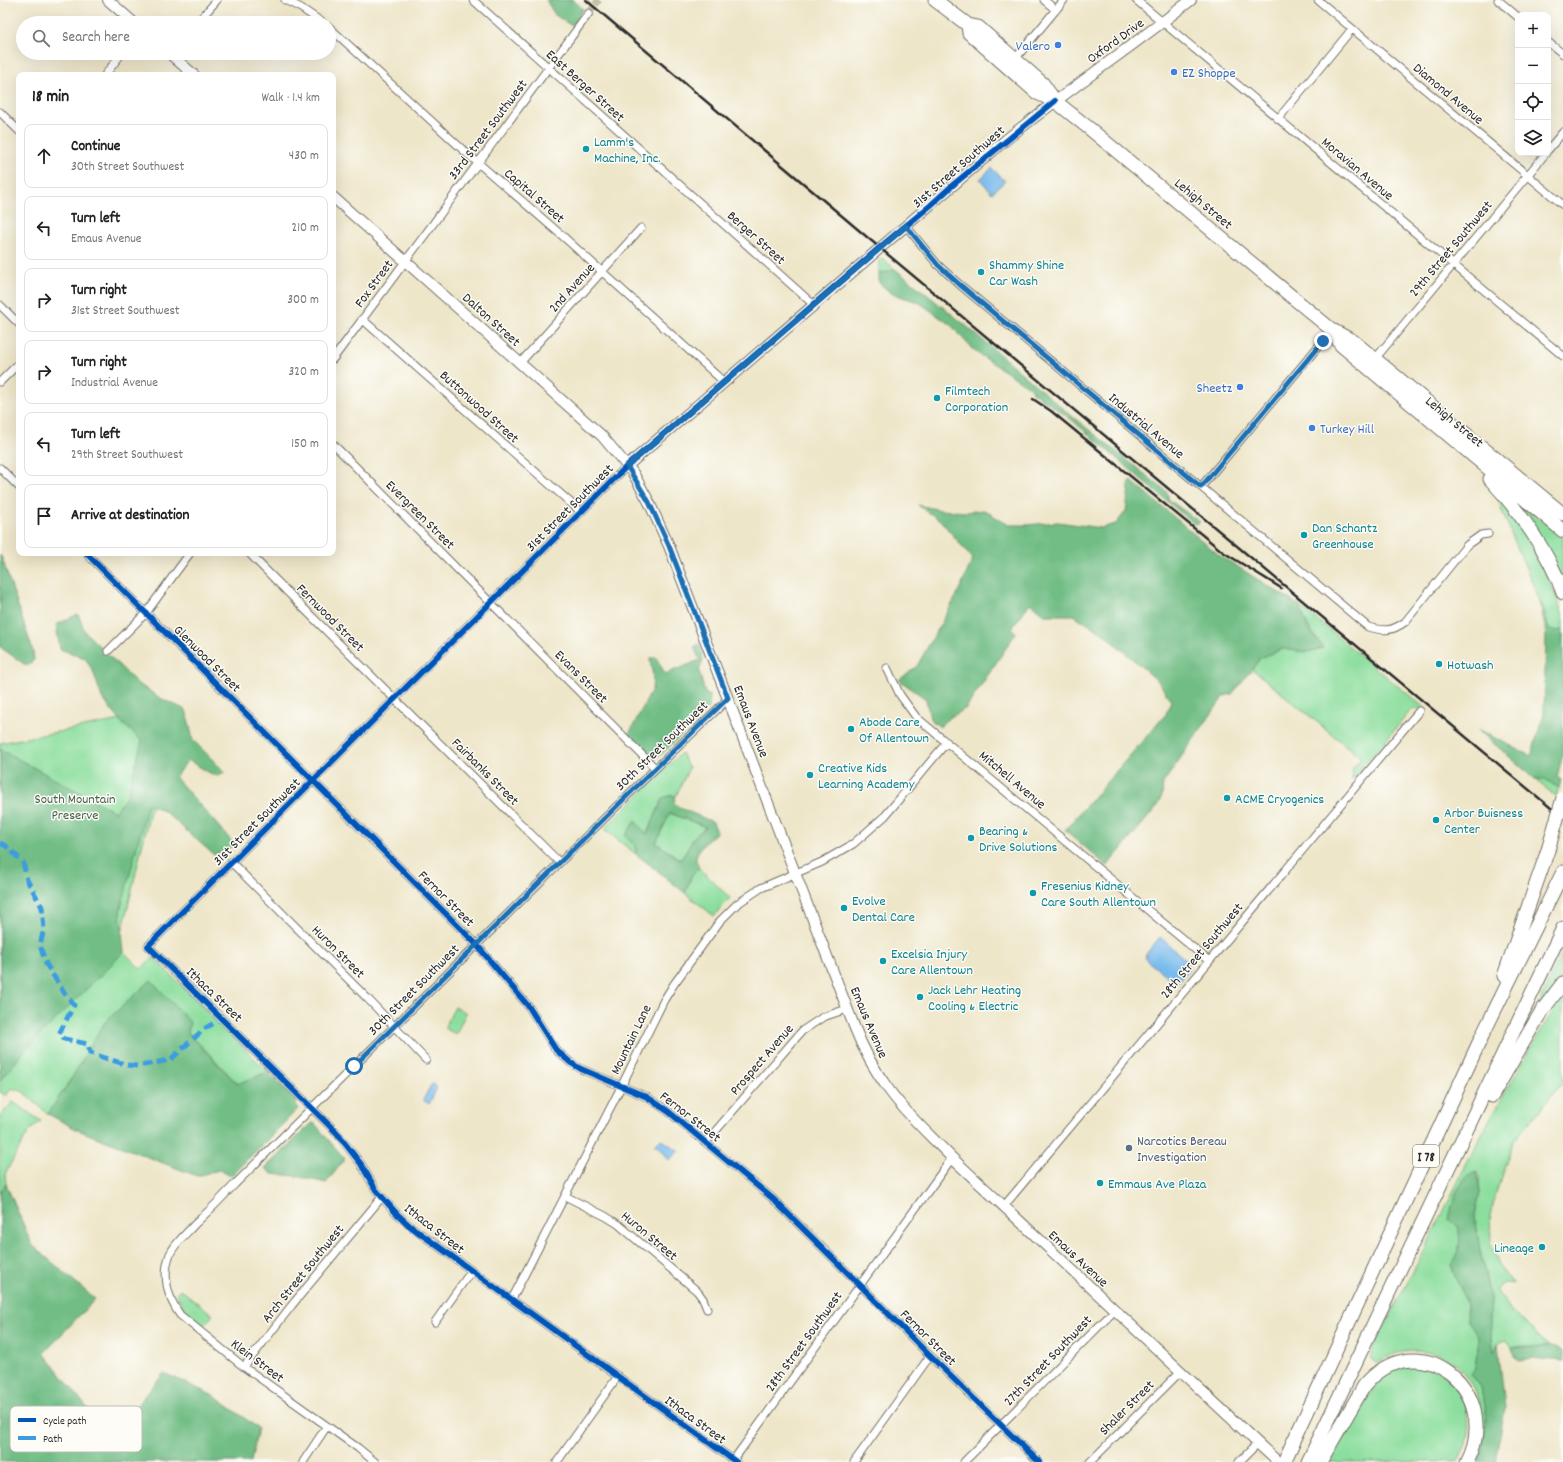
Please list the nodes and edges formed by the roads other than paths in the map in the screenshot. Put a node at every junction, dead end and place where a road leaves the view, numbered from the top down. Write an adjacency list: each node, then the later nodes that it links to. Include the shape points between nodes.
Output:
1 (108, 0): 15 (main road)
2 (217, 0): 16 (street)
3 (285, 0): 17 (street)
4 (473, 0): 27 (street, East Berger Street)
5 (935, 0): 19 (highway, Lehigh Street)
6 (1044, 0): 12 (street)
7 (1064, 0): 12 (street)
8 (1136, 0): 18 (street, Moravian Avenue)
9 (1191, 0): 18 (main road, Oxford Drive)
10 (1318, 0): 20 (street, Diamond Avenue)
11 (1498, 0): 14 (street)
12 (1056, 10): 24 (street)
13 (589, 13): 27 (street, 33rd Street Southwest)
14 (1515, 14)
15 (126, 16)
16 (203, 16)
17 (313, 16)
18 (1163, 22): 30 (main road, Oxford Drive); 32 (street, Moravian Avenue)
19 (968, 25): 24 (highway, Lehigh Street, via 978,27); 30 (highway, Lehigh Street, via 969,33 1038,94)
20 (1352, 29): 32 (street); 38 (street, Diamond Avenue)
21 (336, 34): 37 (street, Capital Street)
22 (1551, 44): 23 (street)
23 (1563, 54)
24 (1015, 59): 30 (highway, Lehigh Street, via 1043,84)
25 (117, 60): 28 (street)
26 (178, 60): 29 (main road)
27 (548, 68): 37 (street, 33rd Street Southwest); 39 (street, East Berger Street)
28 (107, 72)
29 (191, 72)
30 (1055, 101): 42 (main road, 31st Street Southwest); 51 (highway, Lehigh Street)
31 (0, 112): 33 (street)
32 (1278, 118): 45 (street, Moravian Avenue)
33 (16, 128)
34 (1563, 132): 35 (street)
35 (1551, 146)
36 (1543, 156): 38 (street, 29th Street Southwest)
37 (478, 163): 44 (street, 33rd Street Southwest); 46 (street, Capital Street)
38 (1527, 175): 41 (street, Diamond Avenue); 45 (street, 29th Street Southwest)
39 (683, 189): 48 (street, Berger Street)
40 (336, 200): 44 (main road, Dalton Street)
41 (1563, 205)
42 (906, 226): 48 (main road, 31st Street Southwest); 64 (street, Industrial Avenue, via 938,265 959,284)
43 (641, 228): 46 (street, 2nd Avenue)
44 (405, 261): 49 (street, Fox Street); 55 (main road, Dalton Street)
45 (1453, 264): 53 (street, Moravian Avenue); 54 (street, 29th Street Southwest)
46 (602, 272): 55 (street, 2nd Avenue); 58 (street, Capital Street)
47 (0, 305): 50 (street)
48 (814, 305): 58 (main road, 31st Street Southwest)
49 (362, 319): 52 (street, Fox Street); 65 (street, Buttonwood Street)
50 (16, 321)
51 (1332, 330): 54 (highway, Lehigh Street, via 1353,341); 59 (highway, Lehigh Street, via 1341,345); 64 (street)
52 (336, 355)
53 (1563, 356)
54 (1375, 359): 66 (highway, Lehigh Street)
55 (520, 363): 61 (main road, Dalton Street, via 602,436)
56 (16, 367): 57 (street)
57 (0, 382)
58 (724, 382): 61 (main road, 31st Street Southwest)
59 (1450, 437): 67 (highway, Lehigh Street); 72 (highway, via 1510,502 1543,551)
60 (336, 447): 73 (street, Evergreen Street)
61 (627, 466): 65 (street, 31st Street Southwest); 78 (main road, Emaus Avenue, via 646,497 669,546)
62 (0, 468): 63 (street)
63 (16, 484)
64 (1201, 487): 68 (street, Industrial Avenue, via 1350,613 1368,627 1381,631 1395,629 1405,622 1467,545 1473,539)
65 (581, 512): 73 (street, 31st Street Southwest)
66 (1563, 514)
67 (1562, 527)
68 (1488, 534)
69 (89, 556): 74 (street, Glenwood Street)
70 (188, 556): 74 (street)
71 (252, 556): 77 (street, Fernwood Street)
72 (1563, 594)
73 (490, 603): 77 (street, 31st Street Southwest); 81 (street, Evans Street)
74 (146, 613): 75 (street); 82 (street, Glenwood Street)
75 (108, 651)
76 (887, 668): 80 (street, Mitchell Avenue, via 900,695 916,717)
77 (395, 698): 82 (street, 31st Street Southwest); 85 (street, Fairbanks Street)
78 (728, 698): 81 (street, 30th Street Southwest); 87 (main road, Emaus Avenue)
79 (1419, 710): 91 (street, 28th Street Southwest)
80 (947, 742): 87 (street, via 870,831 835,856); 91 (street, Mitchell Avenue)
81 (655, 768): 85 (street, 30th Street Southwest)
82 (314, 780): 84 (street, 31st Street Southwest); 89 (street, Fernor Street)
83 (1563, 798): 95 (highway, bridge, via 1548,850)
84 (231, 862): 90 (street, 31st Street Southwest); 94 (street, Huron Street)
85 (559, 862): 89 (street, 30th Street Southwest)
86 (1563, 872): 95 (highway, I 78)
87 (796, 873): 93 (main road, Emaus Avenue); 97 (street, Mountain Lane, via 750,894 720,921 664,1000)
88 (1563, 928): 101 (highway, I 78)
89 (476, 944): 94 (street, 30th Street Southwest); 97 (street, Fernor Street, via 529,1007 556,1050 580,1069)
90 (148, 946): 98 (street, Ithaca Street)
91 (1209, 961): 104 (street, 28th Street Southwest)
92 (1563, 983): 101 (highway, via 1542,1012)
93 (847, 1009): 99 (street, Prospect Avenue, via 823,1017 802,1031); 100 (main road, Emaus Avenue, via 862,1045 889,1091)
94 (394, 1026): 96 (street, Huron Street); 98 (street, 30th Street Southwest)
95 (1484, 1034): 130 (highway, I 78)
96 (426, 1060)
97 (622, 1086): 99 (street, Fernor Street, via 656,1103); 102 (street, Mountain Lane)
98 (313, 1108): 103 (street, Ithaca Street, via 349,1149); 105 (street, 30th Street Southwest)
99 (706, 1142): 107 (street, Fernor Street, via 766,1193)
100 (952, 1158): 104 (main road, Emaus Avenue); 107 (street, 28th Street Southwest)
101 (1450, 1166): 119 (highway, I 78)
102 (565, 1196): 108 (street, Mountain Lane); 109 (street, Huron Street, via 618,1224 696,1291)
103 (382, 1197): 106 (street, Ithaca Street, via 410,1226); 113 (street, Arch Street Southwest)
104 (1004, 1206): 110 (main road, Emaus Avenue)
105 (171, 1252): 113 (street, Klein Street, via 167,1285 173,1306 191,1325)
106 (472, 1270): 108 (street, Ithaca Street); 111 (street)
107 (860, 1285): 112 (street, Fernor Street); 120 (street, 28th Street Southwest)
108 (512, 1299): 115 (street, Ithaca Street)
109 (707, 1309)
110 (1115, 1310): 114 (main road, Emaus Avenue); 116 (street, 27th Street Southwest)
111 (435, 1322)
112 (930, 1356): 116 (street, Fernor Street); 124 (street)
113 (244, 1367): 117 (street, Klein Street)
114 (1181, 1371): 118 (main road, Emaus Avenue); 127 (street, Shaler Street)
115 (618, 1376): 120 (street, Ithaca Street); 123 (street)
116 (1002, 1425): 125 (street, 27th Street Southwest); 126 (street, Fernor Street)
117 (327, 1426): 121 (street); 122 (street, Klein Street)
118 (1258, 1443): 128 (street); 129 (main road, Emaus Avenue)
119 (1312, 1460): 131 (highway, via 1370,1378 1386,1367 1408,1360 1439,1365 1448,1370 1463,1386 1474,1408 1476,1428)
120 (734, 1461)
121 (303, 1462)
122 (376, 1462)
123 (557, 1462)
124 (854, 1462)
125 (964, 1462)
126 (1039, 1462)
127 (1090, 1462)
128 (1239, 1462)
129 (1278, 1462)
130 (1284, 1462)
131 (1467, 1462)

